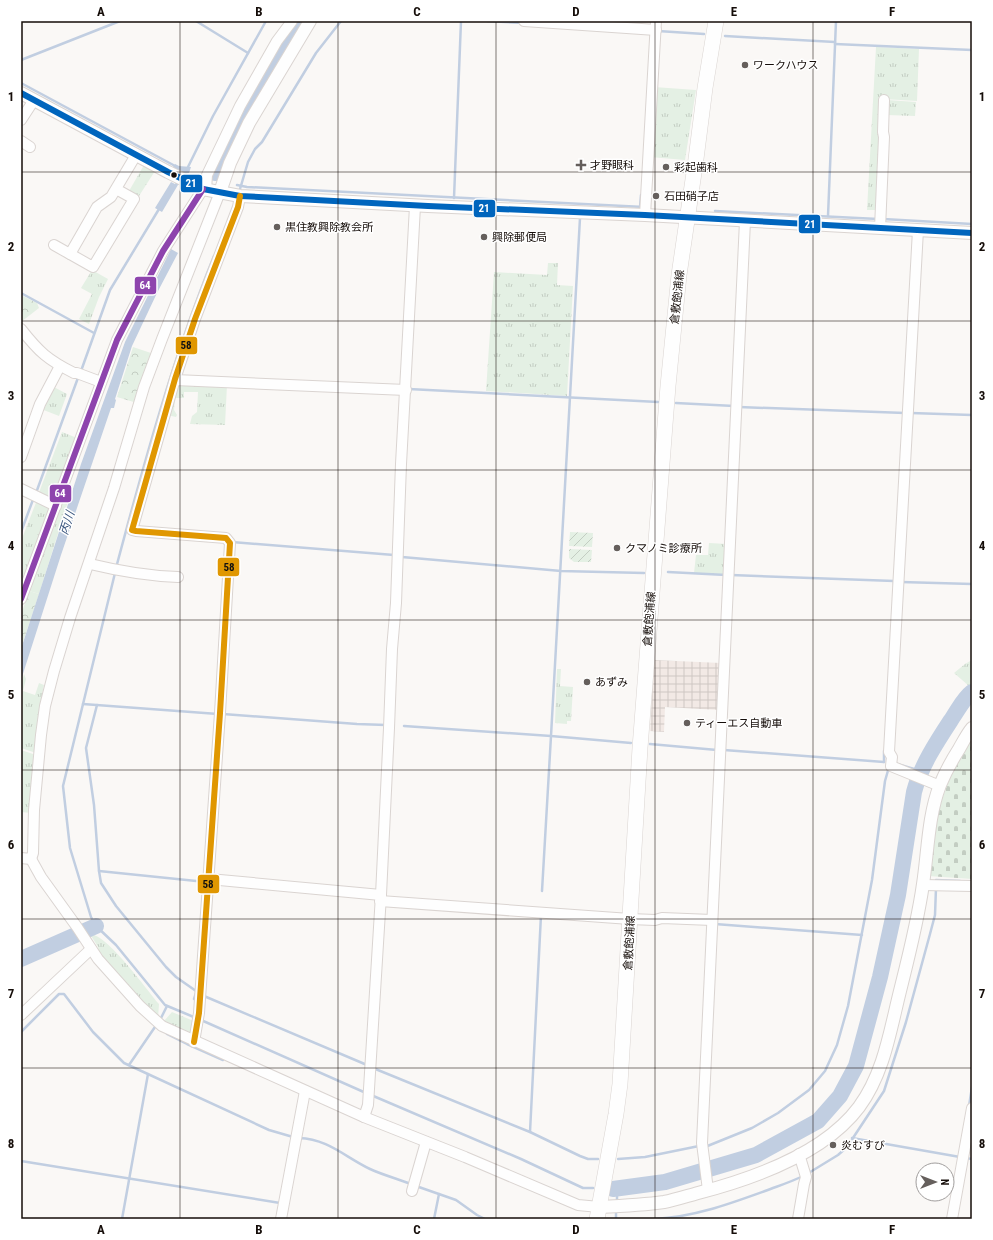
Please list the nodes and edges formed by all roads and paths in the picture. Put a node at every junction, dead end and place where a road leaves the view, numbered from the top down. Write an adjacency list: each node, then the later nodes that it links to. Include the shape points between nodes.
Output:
1 (292, 21): 14 (street, via 240,106 207,175)
2 (310, 21): 15 (street, via 249,123 230,163)
3 (524, 21): 5 (street)
4 (716, 21): 19 (main road, 倉敷飽浦線)
5 (656, 26): 18 (street)
6 (21, 93): 7 (street)
7 (34, 100): 9 (street); 12 (street)
8 (884, 100): 21 (street)
9 (21, 120)
10 (21, 141): 11 (street)
11 (30, 147)
12 (136, 155): 13 (street); 14 (street)
13 (116, 188): 25 (street, via 111,197 97,207); 25 (street, via 134,199 93,267)
14 (204, 189): 15 (street); 29 (street, via 163,251 117,340)
15 (220, 192): 16 (street); 34 (street, via 144,388)
16 (240, 196): 17 (street); 28 (street)
17 (415, 206): 18 (street); 30 (street)
18 (645, 210): 19 (street)
19 (687, 218): 20 (street); 44 (main road, 倉敷飽浦線, via 667,402)
20 (745, 221): 21 (street); 45 (street)
21 (880, 222): 22 (street)
22 (918, 230): 23 (street); 38 (street, via 889,752 892,757 891,766)
23 (972, 233)
24 (54, 245): 25 (street)
25 (70, 254)
26 (21, 329): 27 (street, via 40,352)
27 (60, 366): 29 (street); 31 (street, via 40,404)
28 (176, 378): 30 (street); 40 (street, via 132,530 226,538 229,542)
29 (101, 382): 33 (street)
30 (404, 390): 43 (street, via 396,603)
31 (21, 457)
32 (21, 489): 33 (street)
33 (56, 506): 36 (street)
34 (90, 564): 35 (street, via 116,570); 39 (street, via 70,618 45,706 34,810 34,853)
35 (178, 577)
36 (21, 599)
37 (972, 728): 38 (street)
38 (940, 786): 41 (street, via 932,814)
39 (26, 859): 46 (street)
40 (209, 879): 43 (street); 48 (street)
41 (932, 885): 42 (street); 53 (street, via 912,943 886,1049 875,1080 860,1106 837,1131)
42 (972, 886)
43 (379, 897): 44 (street); 51 (street, via 371,1062 368,1105)
44 (630, 919): 45 (street); 56 (main road, 倉敷飽浦線, via 620,1084)
45 (712, 922): 55 (street, via 702,1143)
46 (91, 949): 47 (street); 48 (street, via 106,969 158,1023)
47 (21, 1015)
48 (194, 1042): 49 (street)
49 (305, 1091): 51 (street); 57 (street)
50 (972, 1108): 59 (street)
51 (364, 1117): 52 (street)
52 (426, 1142): 54 (street); 56 (street)
53 (799, 1154): 55 (street, via 754,1176); 58 (street, via 805,1174)
54 (413, 1187)
55 (708, 1190): 56 (street, via 666,1202)
56 (598, 1213)
57 (281, 1219)
58 (798, 1219)
59 (952, 1219)

